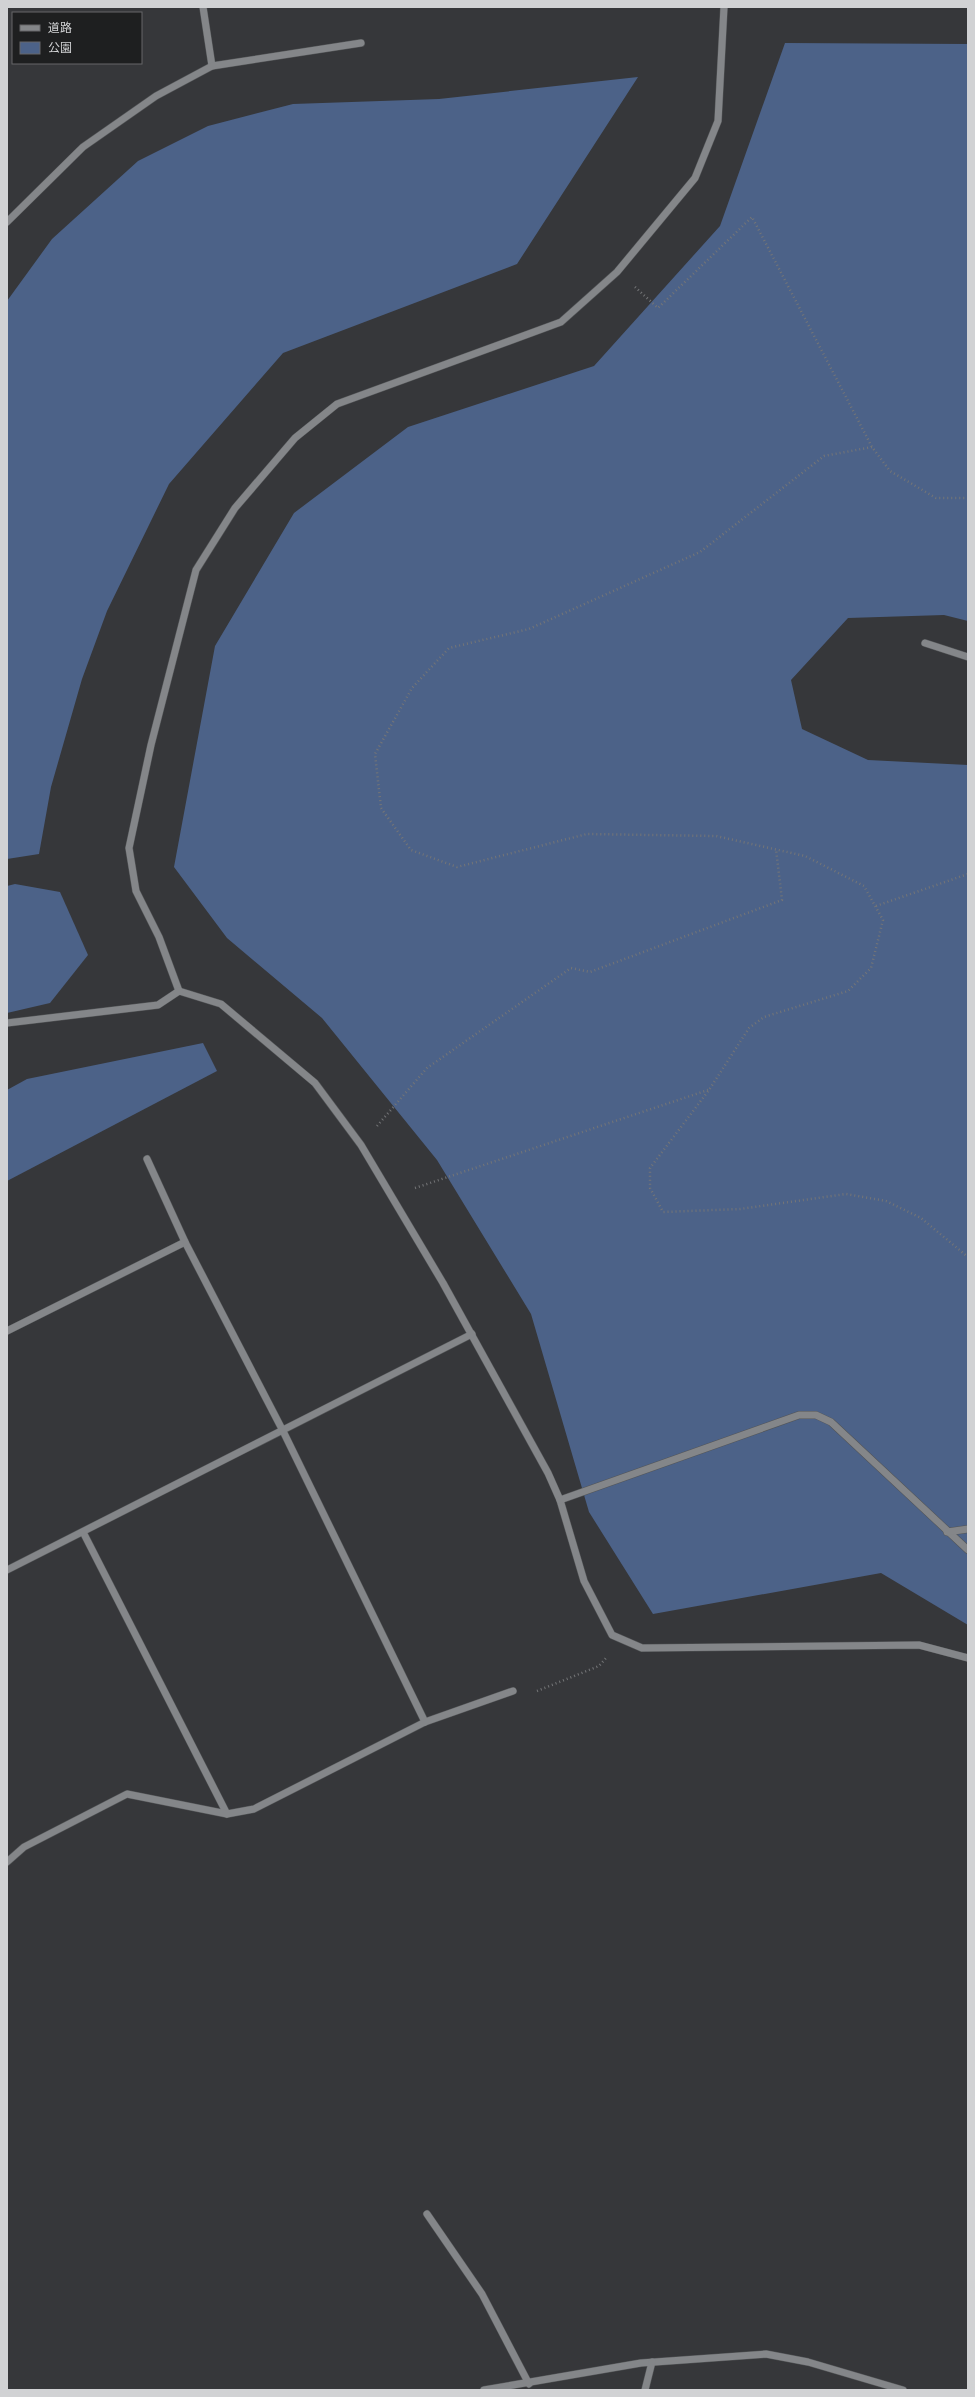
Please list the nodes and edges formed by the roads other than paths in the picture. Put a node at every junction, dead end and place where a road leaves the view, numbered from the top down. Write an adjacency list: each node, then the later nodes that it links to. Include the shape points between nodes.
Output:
1 (203, 7): 4 (street)
2 (724, 7): 8 (street, via 718,121 695,178 617,272 561,322 337,404 290,444 235,508 196,570 128,848 136,891 159,937)
3 (361, 43): 4 (street)
4 (212, 66): 5 (street, via 156,96 83,147)
5 (7, 222)
6 (925, 643): 7 (street)
7 (968, 657)
8 (179, 991): 9 (street, via 158,1005); 13 (street, via 221,1004 315,1082 361,1145)
9 (7, 1024)
10 (147, 1159): 11 (street)
11 (185, 1242): 12 (street); 14 (street)
12 (7, 1331)
13 (472, 1334): 14 (street); 15 (street)
14 (283, 1431): 17 (street); 23 (street)
15 (560, 1500): 18 (street, via 791,1417 816,1415 831,1422); 21 (street, via 584,1581 612,1635 642,1648 919,1645)
16 (968, 1530): 18 (street)
17 (83, 1532): 20 (street); 24 (street)
18 (947, 1532): 19 (street)
19 (968, 1550)
20 (7, 1570)
21 (968, 1658)
22 (513, 1691): 23 (street)
23 (425, 1722): 24 (street, via 254,1809)
24 (227, 1814): 25 (street, via 127,1794 24,1847)
25 (7, 1862)
26 (427, 2214): 28 (street, via 482,2294)
27 (652, 2362): 28 (street); 30 (street); 31 (street, via 766,2354 808,2362)
28 (529, 2384): 29 (street)
29 (484, 2390)
30 (645, 2390)
31 (903, 2390)

